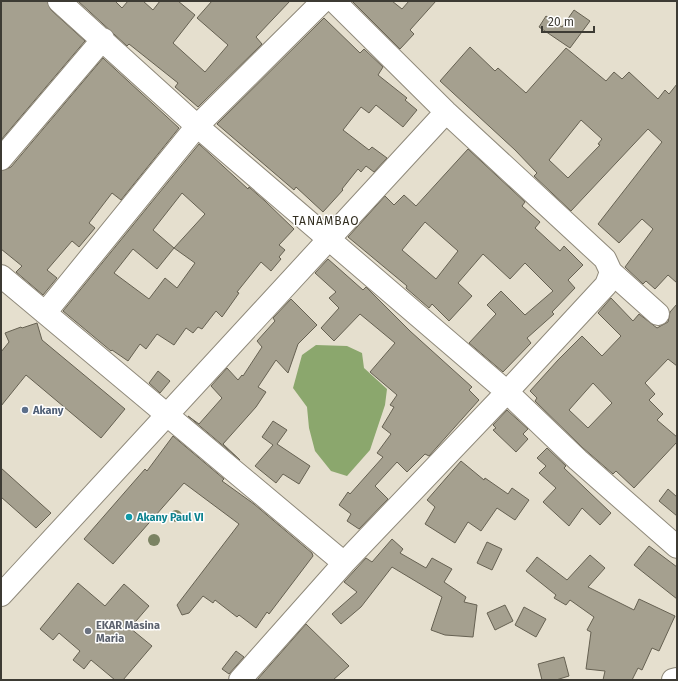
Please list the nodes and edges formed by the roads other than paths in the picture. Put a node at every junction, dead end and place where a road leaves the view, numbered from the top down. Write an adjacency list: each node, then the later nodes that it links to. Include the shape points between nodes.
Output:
1 (59, 1): 3 (street)
2 (321, 3): 4 (street); 5 (street)
3 (103, 39): 5 (street); 6 (street)
4 (446, 112): 7 (street); 8 (street, via 605,259)
5 (197, 126): 7 (street); 10 (street)
6 (1, 159)
7 (329, 238): 12 (street); 13 (street)
8 (611, 272): 11 (street); 12 (street, via 606,285)
9 (1, 276): 10 (street)
10 (45, 313): 13 (street)
11 (658, 314)
12 (507, 392): 14 (street, via 578,460); 15 (street)
13 (166, 416): 15 (street); 16 (street)
14 (677, 547)
15 (344, 563): 18 (street)
16 (1, 595)
17 (677, 679): 19 (street)
18 (240, 680)
19 (673, 680)

